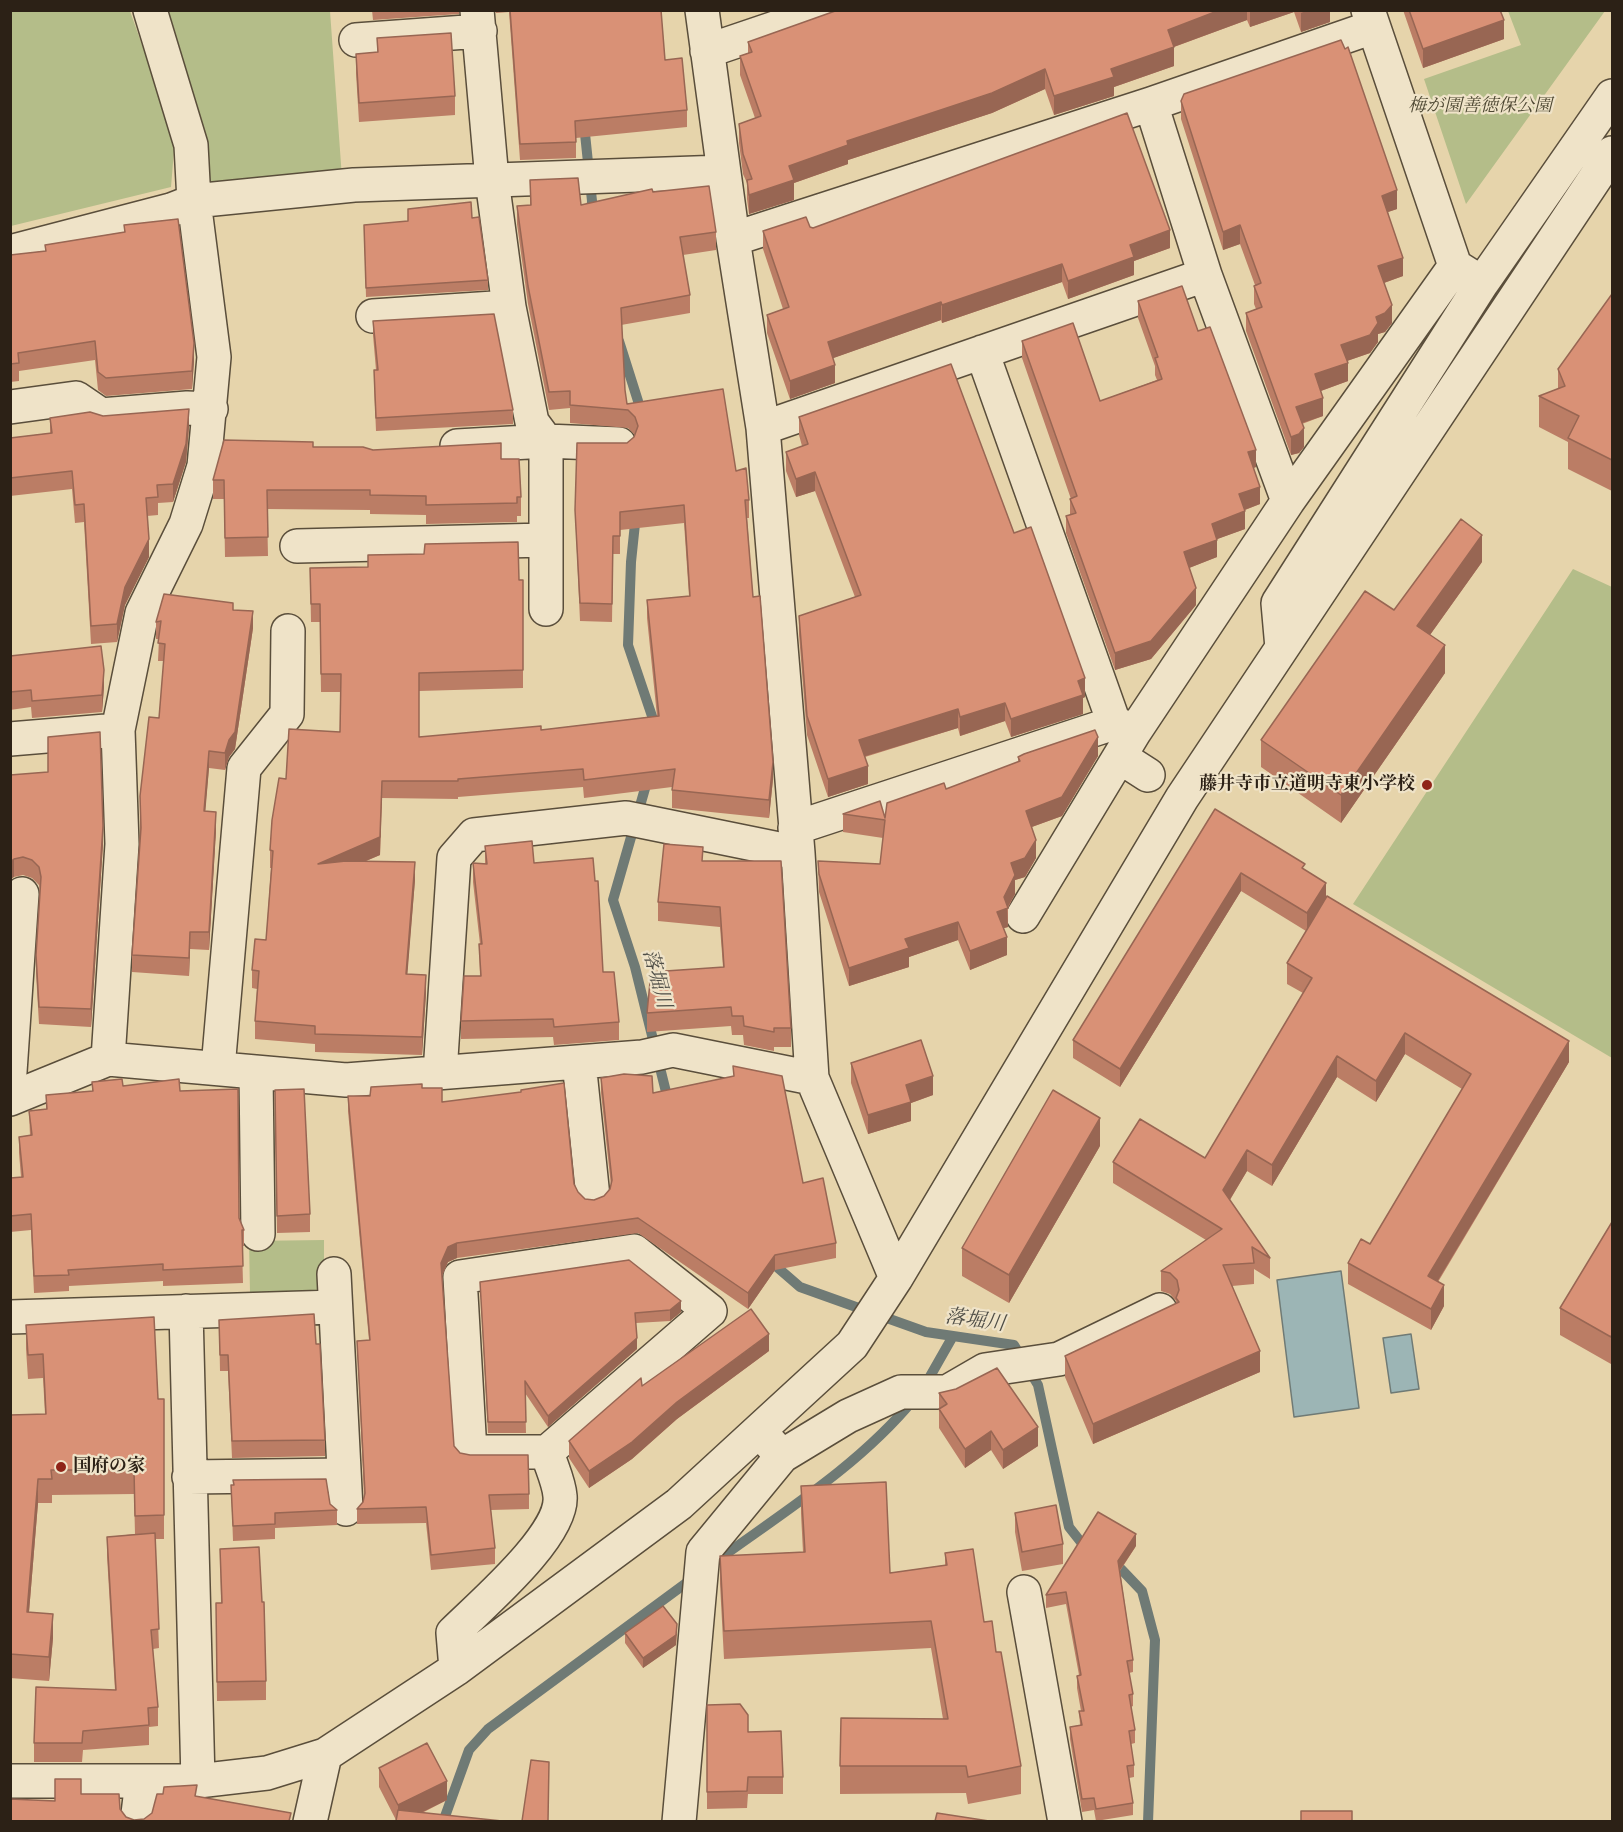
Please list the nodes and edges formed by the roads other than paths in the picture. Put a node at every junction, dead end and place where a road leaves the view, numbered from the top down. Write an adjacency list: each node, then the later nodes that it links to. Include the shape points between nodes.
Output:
1 (150, 10): 13 (street, via 191,145)
2 (702, 10): 7 (street)
3 (828, 10): 7 (street)
4 (1370, 19): 9 (street); 16 (street)
5 (478, 21): 6 (street); 12 (street)
6 (356, 40)
7 (707, 51): 11 (street)
8 (1612, 96): 16 (street)
9 (1151, 104): 14 (street); 17 (street)
10 (1612, 153): 32 (street)
11 (723, 172): 12 (street); 14 (street)
12 (492, 180): 13 (street, via 354,185); 18 (street)
13 (194, 201): 15 (street); 22 (street, via 214,357)
14 (733, 240): 23 (street)
15 (10, 252)
16 (1468, 274): 27 (street); 32 (street, via 1278,603)
17 (1205, 275): 20 (street); 27 (street)
18 (508, 307): 19 (street); 24 (street, via 532,422)
19 (373, 316)
20 (982, 352): 23 (street); 34 (street)
21 (10, 407): 22 (street, via 76,398 101,415)
22 (211, 409): 33 (street, via 204,466 186,524 142,613)
23 (763, 428): 37 (street)
24 (546, 441): 25 (street); 26 (street); 28 (street)
25 (620, 444)
26 (430, 447)
27 (1288, 501): 34 (street)
28 (546, 540): 29 (street); 30 (street)
29 (297, 546)
30 (546, 609)
31 (288, 631): 42 (street, via 287,714 244,768)
32 (1282, 648): 36 (street)
33 (118, 730): 35 (street); 40 (street, via 122,844)
34 (1123, 737): 36 (street); 37 (street); 39 (street)
35 (10, 739)
36 (1166, 788): 51 (street)
37 (796, 840): 45 (street, via 626,818 474,835 454,858); 46 (street)
38 (22, 894): 43 (street)
39 (1023, 916)
40 (108, 1059): 42 (street); 47 (street)
41 (579, 1062): 45 (street); 46 (street, via 658,1054); 48 (street)
42 (218, 1068): 44 (street)
43 (10, 1072)
44 (256, 1072): 45 (street, via 346,1080); 49 (street)
45 (440, 1072)
46 (812, 1078): 51 (street)
47 (10, 1099)
48 (592, 1197)
49 (258, 1234)
50 (334, 1274): 52 (street)
51 (896, 1278): 56 (street, via 852,1345)
52 (335, 1307): 54 (street); 59 (street)
53 (1160, 1310): 58 (street, via 1059,1359 985,1370 947,1392 901,1392 848,1416)
54 (186, 1311): 55 (street); 60 (street)
55 (10, 1317)
56 (759, 1431): 58 (street); 63 (street, via 679,1504)
57 (547, 1452): 57 (street, via 470,1452 460,1276 634,1251 710,1311); 63 (street, via 561,1498 555,1521 526,1562 453,1633)
58 (782, 1456): 70 (street, via 703,1552)
59 (344, 1475): 60 (street); 61 (street)
60 (189, 1477): 67 (street)
61 (346, 1509)
62 (1024, 1592): 71 (street)
63 (456, 1669): 64 (street)
64 (325, 1755): 67 (street, via 267,1773); 69 (street)
65 (10, 1781): 66 (street)
66 (142, 1781): 67 (street); 68 (street)
67 (198, 1781)
68 (137, 1821)
69 (310, 1821)
70 (679, 1821)
71 (1065, 1821)

